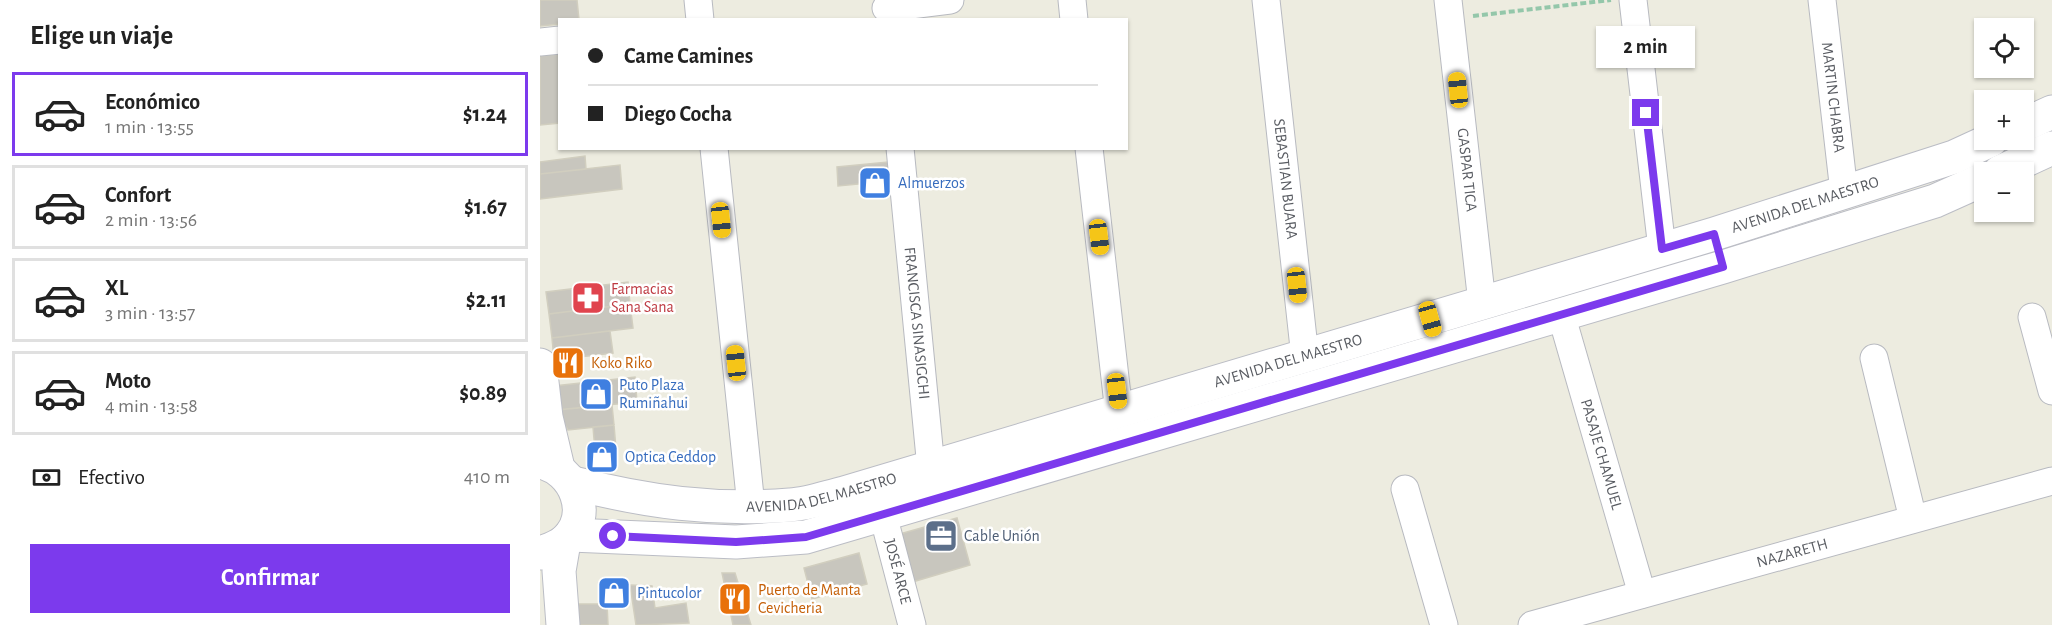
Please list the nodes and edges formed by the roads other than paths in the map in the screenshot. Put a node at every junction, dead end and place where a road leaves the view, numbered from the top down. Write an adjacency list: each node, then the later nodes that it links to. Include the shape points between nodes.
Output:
1 (698, 0): 9 (street)
2 (950, 0): 7 (street)
3 (1072, 0): 10 (street)
4 (1266, 0): 29 (street, SEBASTIAN BUARA)
5 (1633, 0): 22 (street)
6 (1822, 0): 20 (street, MARTIN CHABRA)
7 (886, 9)
8 (1449, 9): 24 (street, GASPAR TICA)
9 (700, 18)
10 (1074, 18)
11 (558, 40): 12 (street)
12 (540, 42)
13 (2052, 112): 14 (main road)
14 (2034, 120)
15 (1974, 148): 20 (main road, AVENIDA DEL MAESTRO)
16 (714, 150): 40 (street)
17 (900, 150): 37 (street, FRANCISCA SINASIGCHI)
18 (1089, 150): 34 (street)
19 (1974, 183): 23 (main road, AVENIDA DEL MAESTRO, via 1935,201)
20 (1844, 192): 21 (main road, AVENIDA DEL MAESTRO)
21 (1714, 234): 22 (main road, AVENIDA DEL MAESTRO); 23 (main road)
22 (1662, 249): 24 (main road, AVENIDA DEL MAESTRO)
23 (1723, 267): 25 (main road, AVENIDA DEL MAESTRO)
24 (1482, 303): 27 (main road, AVENIDA DEL MAESTRO)
25 (1561, 314): 28 (main road, AVENIDA DEL MAESTRO); 43 (street, PASAJE CHAMUEL)
26 (2032, 317): 32 (street)
27 (1430, 319): 28 (main road); 29 (main road, AVENIDA DEL MAESTRO)
28 (1439, 350): 33 (main road, AVENIDA DEL MAESTRO)
29 (1305, 357): 33 (main road, AVENIDA DEL MAESTRO)
30 (1874, 358): 41 (street)
31 (540, 365): 35 (main road)
32 (2052, 391)
33 (1177, 411): 34 (main road, AVENIDA DEL MAESTRO); 37 (main road, AVENIDA DEL MAESTRO)
34 (1119, 413): 37 (main road, AVENIDA DEL MAESTRO)
35 (557, 471): 40 (main road, AVENIDA DEL MAESTRO, via 635,498 688,506); 42 (main road, via 580,504 576,525)
36 (2052, 481): 41 (street, NAZARETH)
37 (935, 482): 39 (main road, AVENIDA DEL MAESTRO)
38 (1405, 489): 46 (street)
39 (879, 499): 40 (main road, AVENIDA DEL MAESTRO); 42 (main road, AVENIDA DEL MAESTRO, via 806,537 736,542); 45 (street, JOSÉ ARCE)
40 (751, 506)
41 (1913, 519): 43 (street, NAZARETH)
42 (558, 543): 44 (main road)
43 (1642, 594): 47 (street, NAZARETH)
44 (563, 625)
45 (912, 625)
46 (1444, 625)
47 (1532, 625)

